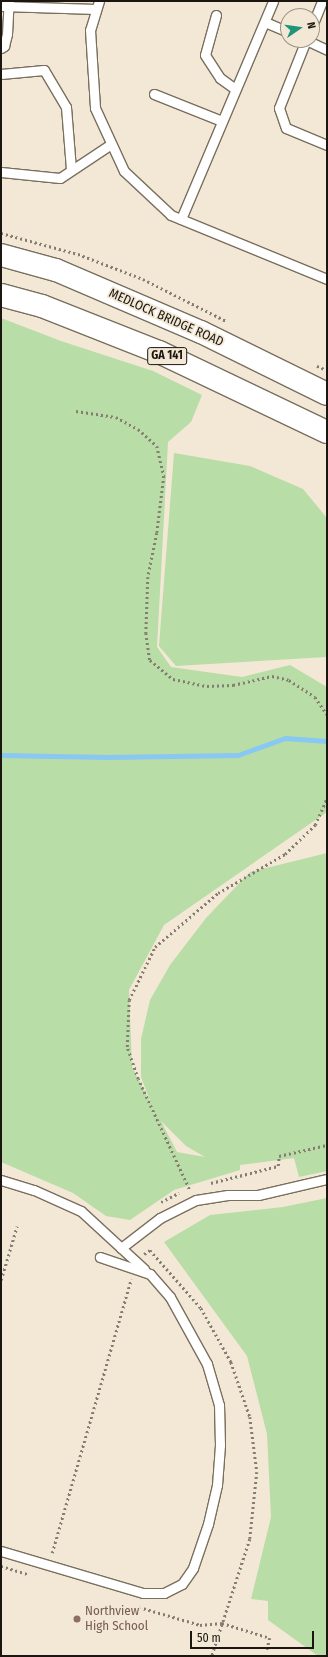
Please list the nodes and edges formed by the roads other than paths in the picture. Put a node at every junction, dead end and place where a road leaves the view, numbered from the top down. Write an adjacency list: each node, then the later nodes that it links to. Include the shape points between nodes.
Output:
1 (273, 1): 5 (lane)
2 (6, 4): 3 (lane); 7 (lane, via 7,34)
3 (98, 5): 14 (lane, via 90,30 95,108)
4 (216, 15): 10 (lane, via 205,55 220,78)
5 (265, 22): 6 (lane); 10 (lane)
6 (280, 29)
7 (1, 48)
8 (303, 48): 13 (lane, via 279,108 286,128)
9 (1, 74): 15 (lane, via 44,70 66,107)
10 (235, 89): 12 (lane)
11 (154, 94): 12 (lane)
12 (222, 121): 17 (lane)
13 (326, 141)
14 (111, 144): 15 (lane); 17 (lane, via 124,171 171,215)
15 (71, 169): 16 (lane, via 60,178)
16 (1, 172)
17 (181, 219): 19 (lane)
18 (1, 256): 21 (highway, MEDLOCK BRIDGE ROAD / GA 141, via 56,270 201,332)
19 (327, 278)
20 (1, 295): 22 (highway, GA 141, via 42,306 159,352)
21 (327, 394)
22 (327, 432)
23 (327, 1179): 25 (lane, via 258,1195 228,1195 196,1200 160,1218)
24 (1, 1180): 25 (lane, via 34,1190 81,1211)
25 (121, 1248): 27 (lane)
26 (100, 1257): 27 (lane)
27 (134, 1264): 28 (lane, via 150,1274 170,1297 189,1328 208,1364 219,1405 217,1485 208,1524 195,1562 182,1584 164,1593 143,1593)
28 (1, 1551)

